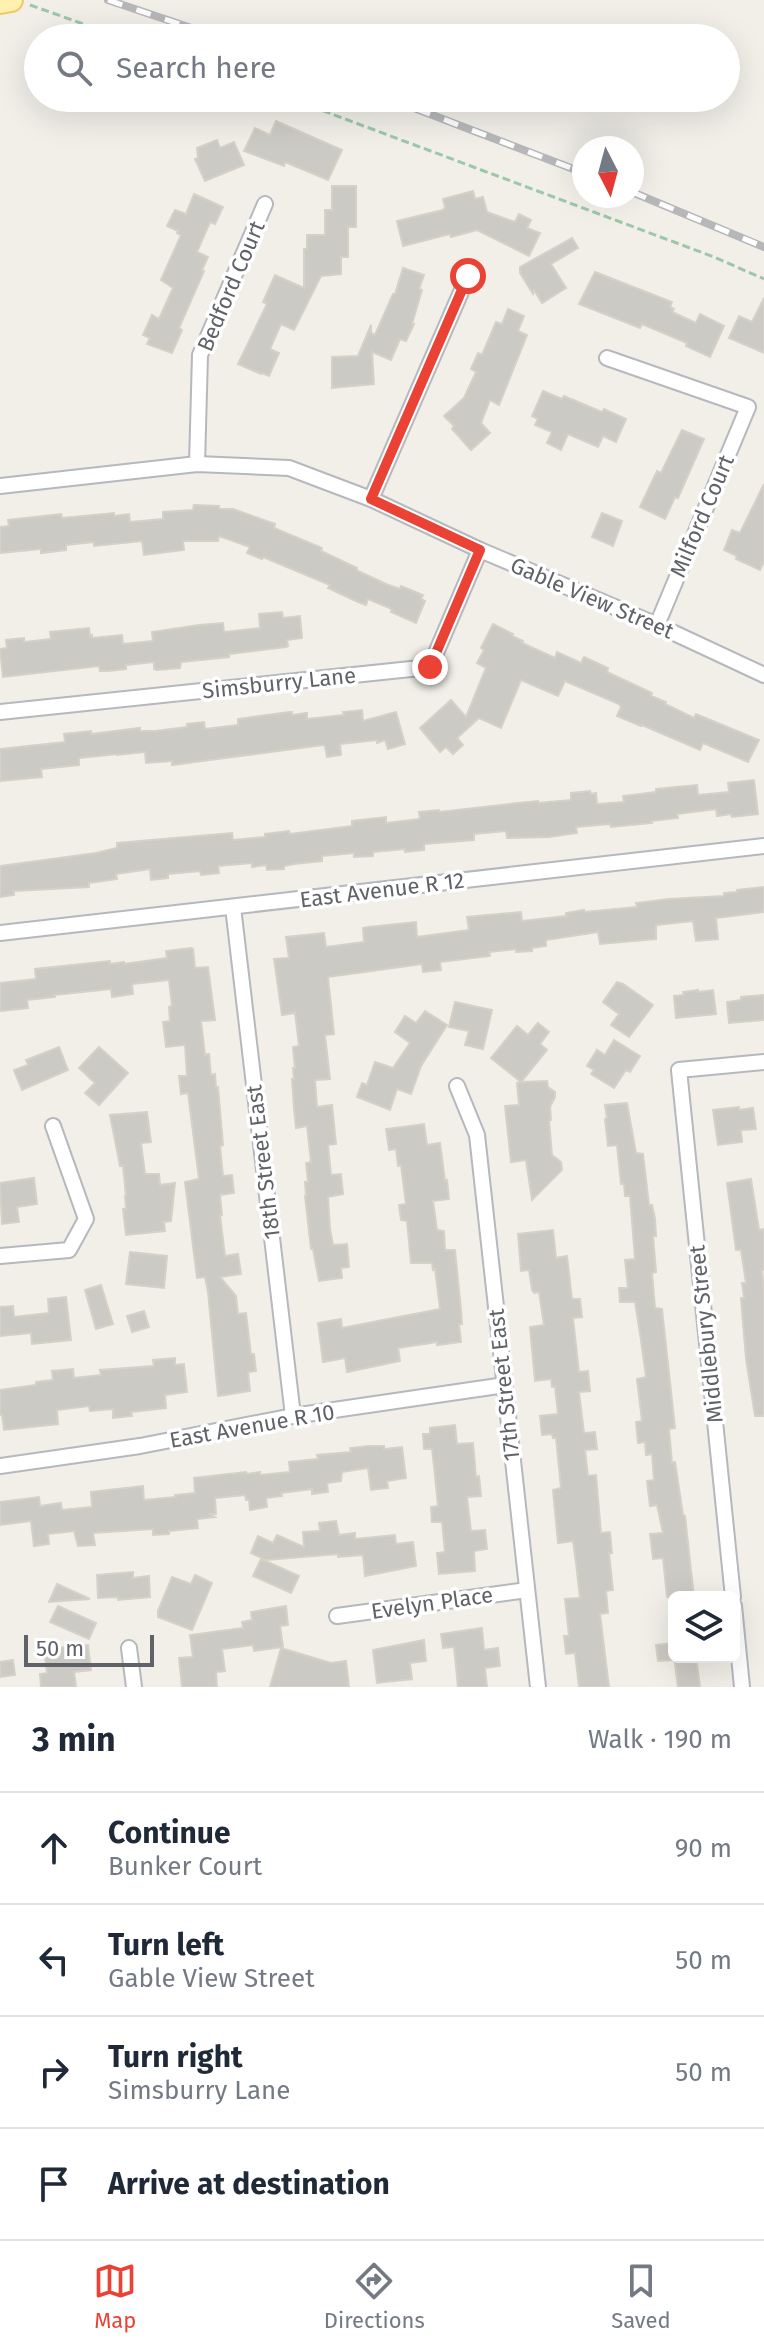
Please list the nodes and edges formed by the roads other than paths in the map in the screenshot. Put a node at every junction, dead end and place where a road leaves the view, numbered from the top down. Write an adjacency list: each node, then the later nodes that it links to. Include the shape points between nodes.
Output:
1 (0, 2): 2 (main road)
2 (20, 2)
3 (265, 204): 6 (street, Bedford Court, via 200,355)
4 (468, 276): 8 (street)
5 (607, 358): 10 (street, Milford Court, via 748,407)
6 (197, 464): 7 (street, Gable View Street); 8 (street, Gable View Street, via 289,468)
7 (0, 486)
8 (371, 499): 9 (street, Gable View Street)
9 (480, 550): 10 (street, Gable View Street); 12 (street, Simsburry Lane, via 430,667)
10 (657, 625): 11 (street, Gable View Street)
11 (764, 675)
12 (0, 712)
13 (764, 846): 14 (street, East Avenue R 12)
14 (233, 907): 15 (street, East Avenue R 12); 21 (street, 18th Street East)
15 (0, 933)
16 (764, 1062): 24 (street, Middlebury Street, via 679,1070)
17 (457, 1086): 20 (street, 17th Street East, via 477,1135)
18 (53, 1126): 19 (street, via 86,1219 69,1250)
19 (0, 1256)
20 (505, 1385): 21 (street, East Avenue R 10); 23 (street, 17th Street East)
21 (293, 1416): 22 (street, East Avenue R 10)
22 (0, 1466)
23 (527, 1590): 25 (street, Evelyn Place); 29 (street, 17th Street East)
24 (732, 1591)
25 (337, 1616)
26 (129, 1648): 28 (street)
27 (740, 1663): 30 (street)
28 (134, 1687)
29 (538, 1687)
30 (742, 1687)

